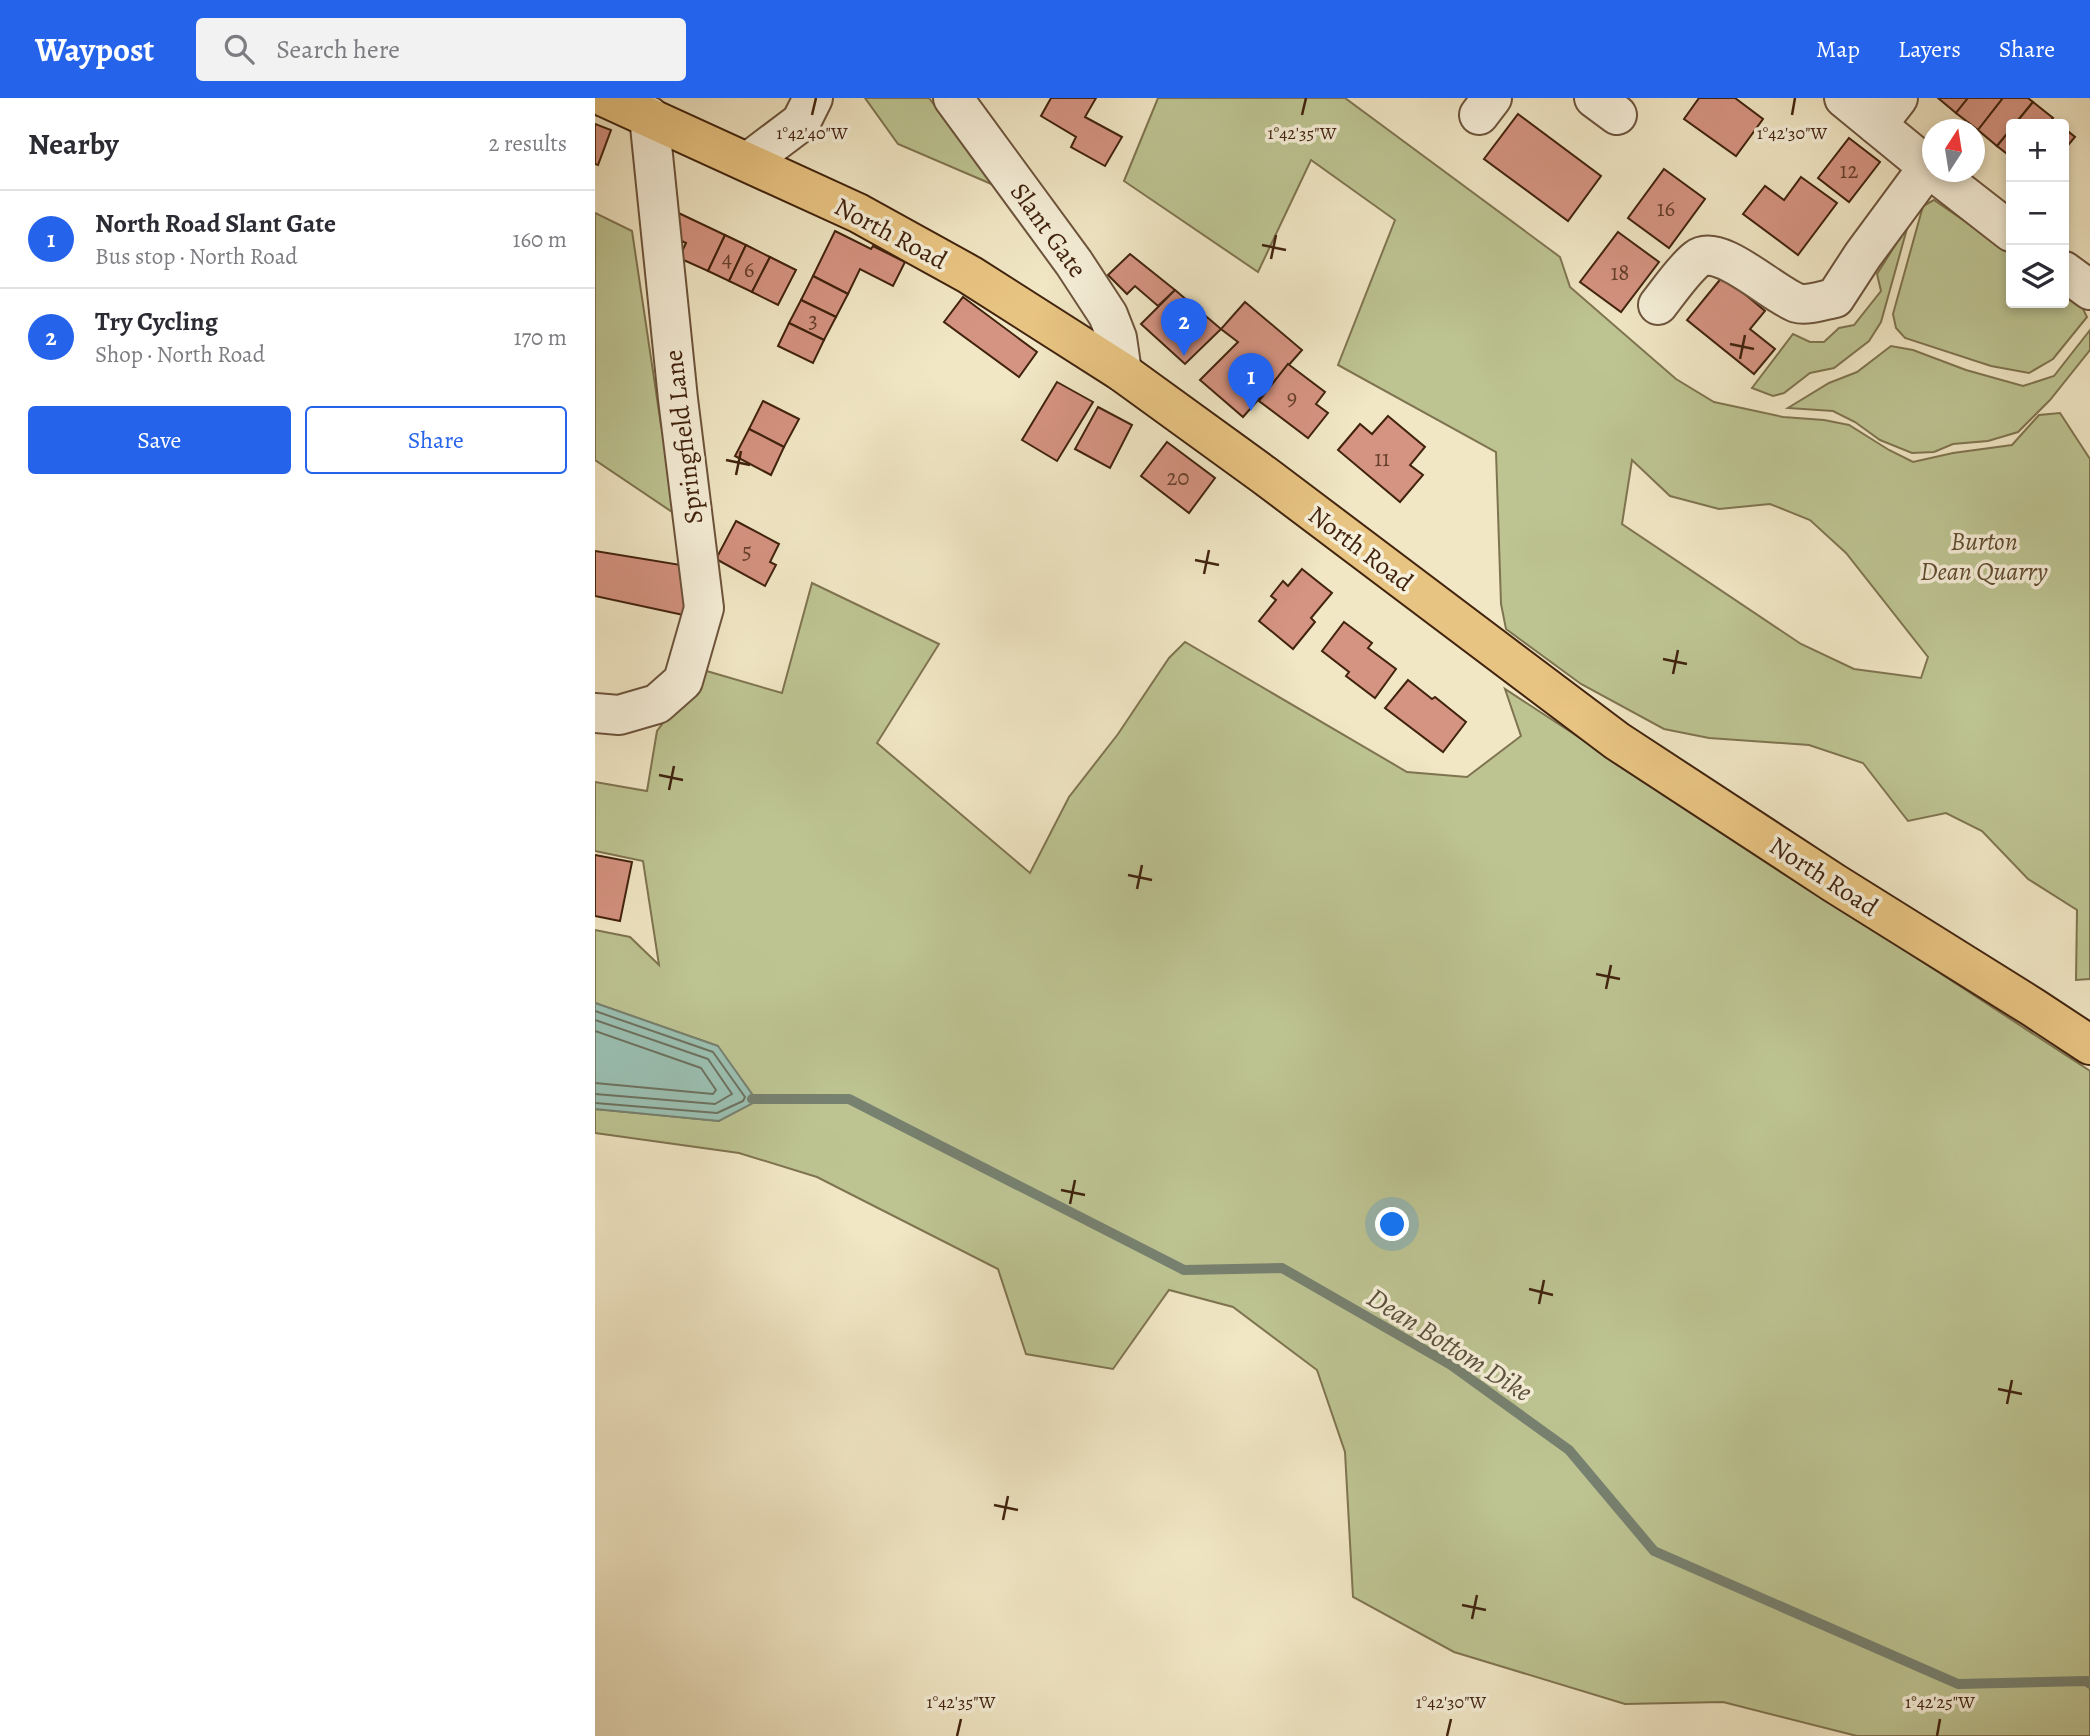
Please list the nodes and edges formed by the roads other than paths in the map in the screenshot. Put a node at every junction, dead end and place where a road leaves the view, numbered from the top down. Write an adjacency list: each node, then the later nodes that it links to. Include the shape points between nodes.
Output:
1 (606, 98): 6 (main road, North Road)
2 (813, 98): 8 (street, via 801,122)
3 (953, 98): 15 (street, Slant Gate, via 1108,315)
4 (1844, 98): 5 (street)
5 (1888, 112): 7 (street)
6 (649, 116): 8 (main road, North Road); 16 (street, Springfield Lane, via 704,608 683,681 657,704)
7 (1922, 157)
8 (748, 162): 15 (main road, North Road, via 857,213 969,275)
9 (1922, 182): 14 (street, via 1835,298 1800,304 1727,259 1707,254 1697,258)
10 (1947, 182): 11 (street)
11 (2006, 228)
12 (2069, 275): 13 (street)
13 (2090, 290)
14 (1658, 305)
15 (1122, 372): 17 (main road, North Road, via 1617,741)
16 (607, 714)
17 (2090, 1045)

